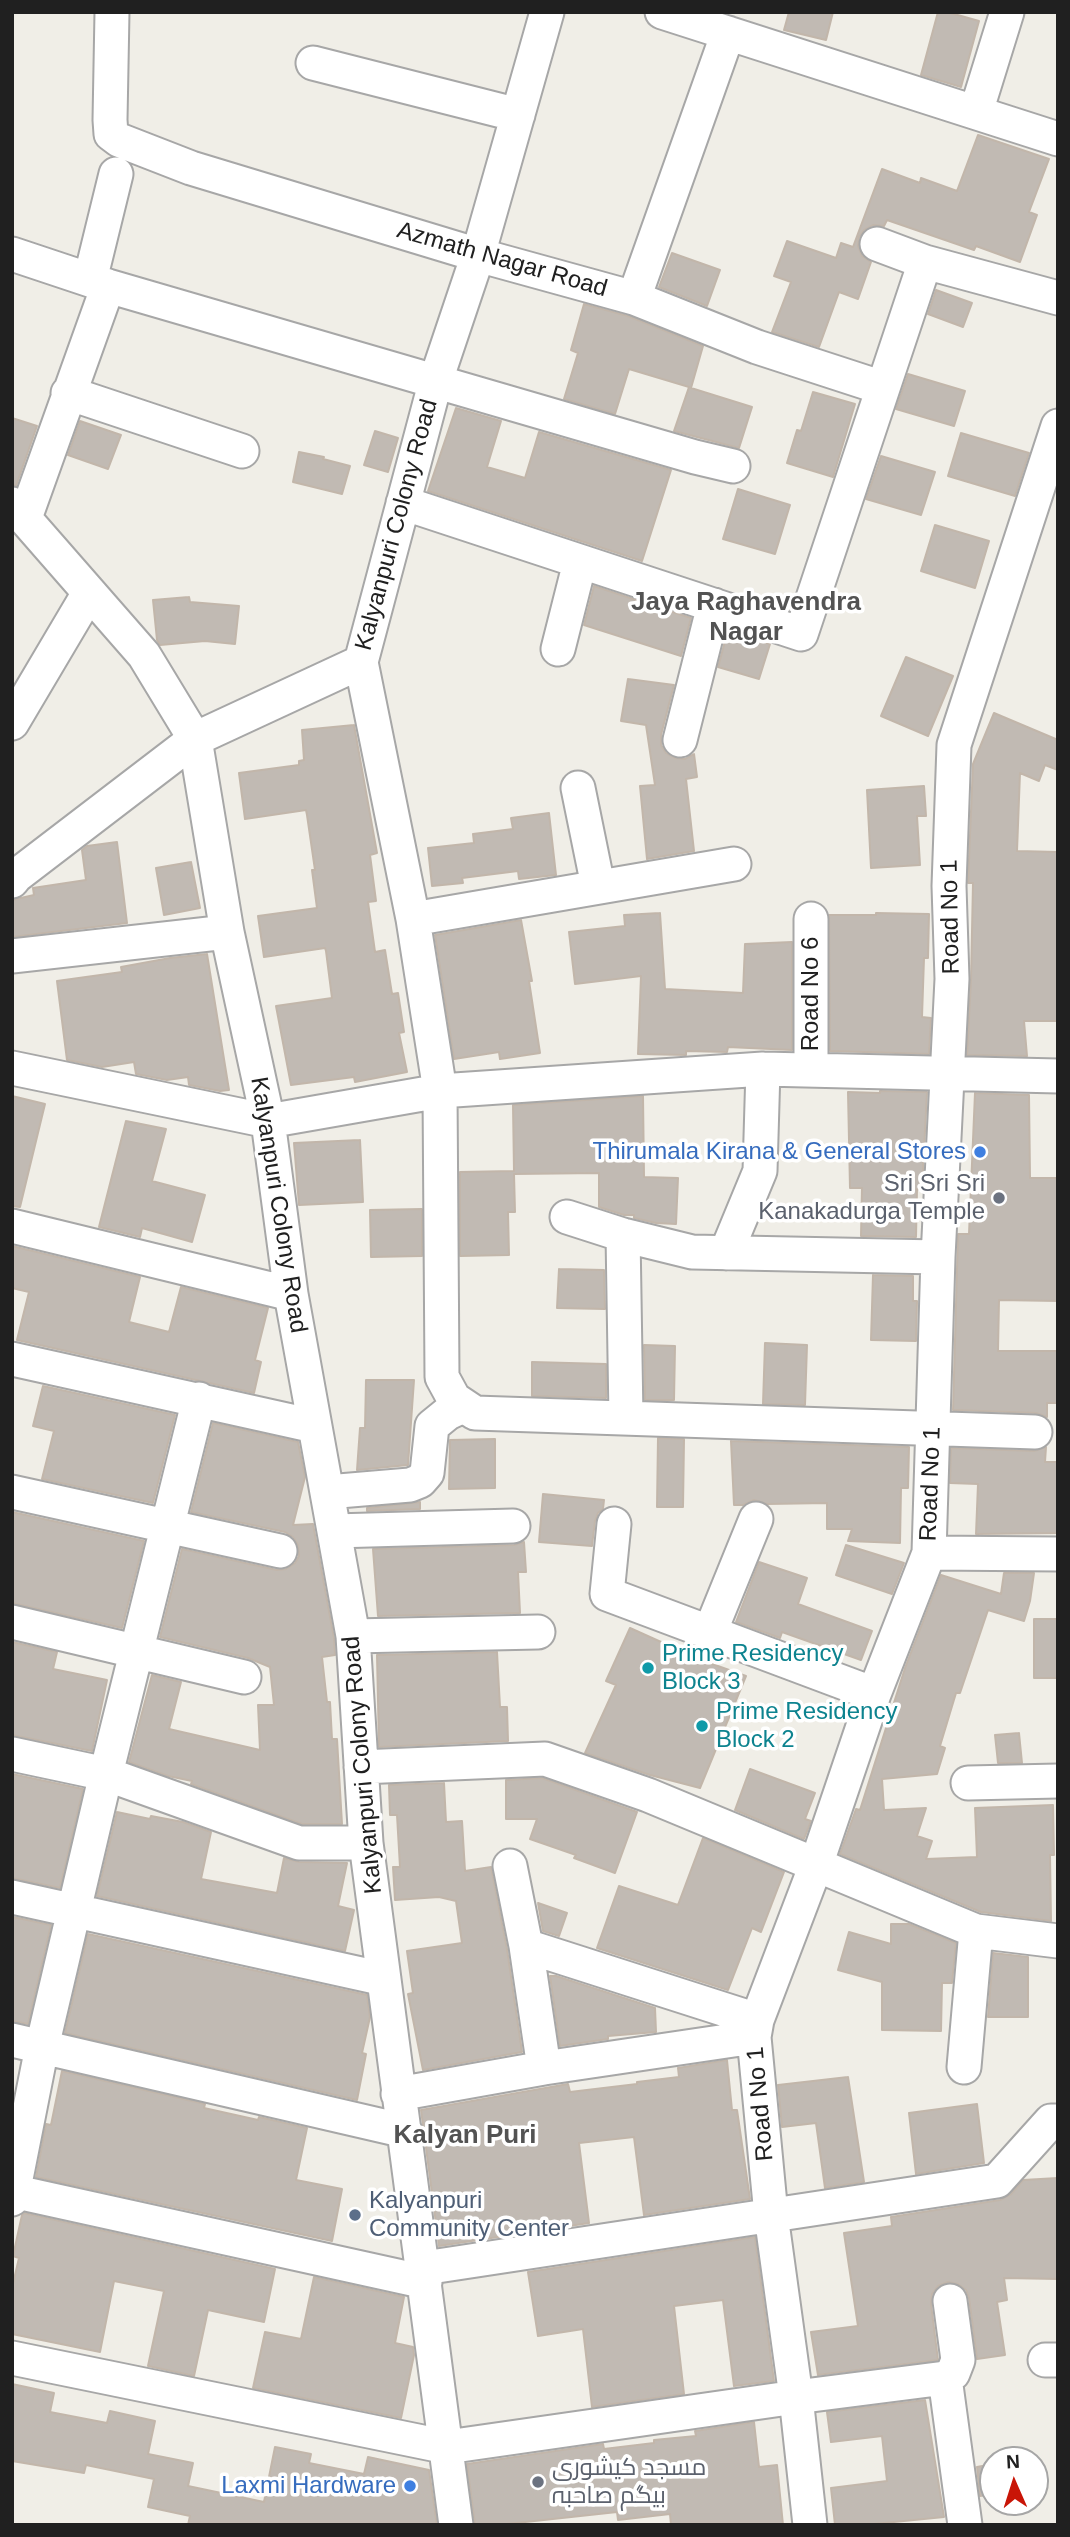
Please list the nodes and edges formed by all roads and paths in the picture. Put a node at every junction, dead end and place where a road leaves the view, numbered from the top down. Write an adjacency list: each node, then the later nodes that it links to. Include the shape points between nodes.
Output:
1 (112, 12): 13 (street, Azmath Nagar Road, via 110,120 111,134 119,140 191,168)
2 (547, 12): 8 (street, Kalyanpuri Colony Road)
3 (662, 12): 5 (street)
4 (1007, 12): 7 (street)
5 (728, 33): 7 (street); 16 (street)
6 (313, 64): 8 (street)
7 (976, 112): 9 (street)
8 (518, 115): 13 (street, Kalyanpuri Colony Road)
9 (1058, 139)
10 (116, 174): 15 (street)
11 (877, 244): 14 (street)
12 (12, 254): 15 (street)
13 (478, 255): 16 (street, Azmath Nagar Road); 18 (street, Kalyanpuri Colony Road)
14 (925, 262): 17 (street); 19 (street)
15 (99, 283): 18 (street); 20 (street)
16 (634, 298): 19 (street, Azmath Nagar Road)
17 (1058, 298)
18 (436, 380): 23 (street); 24 (street, Kalyanpuri Colony Road)
19 (883, 388): 28 (street, via 801,634)
20 (68, 393): 22 (street); 25 (street)
21 (1058, 426): 45 (street, Road No 1, via 954,745)
22 (242, 451)
23 (733, 466)
24 (403, 503): 26 (street); 30 (street, Kalyanpuri Colony Road)
25 (18, 511): 27 (street)
26 (580, 562): 28 (street); 29 (street)
27 (89, 593): 31 (street); 32 (street, via 144,655)
28 (714, 606): 33 (street)
29 (558, 649)
30 (361, 662): 32 (street, Kalyanpuri Colony Road); 38 (street)
31 (12, 723)
32 (195, 739): 36 (street); 40 (street, Kalyanpuri Colony Road)
33 (680, 740)
34 (578, 788): 37 (street)
35 (734, 864): 37 (street)
36 (13, 876)
37 (598, 886): 38 (street)
38 (413, 919): 47 (street)
39 (811, 919): 43 (street, Road No 6)
40 (227, 932): 41 (street); 48 (street, Kalyanpuri Colony Road)
41 (12, 956)
42 (12, 1068): 48 (street)
43 (811, 1068): 44 (street); 45 (street)
44 (763, 1069): 47 (street); 52 (street, via 760,1171)
45 (948, 1074): 46 (street); 53 (street, Road No 1)
46 (1058, 1076)
47 (440, 1091): 48 (street); 57 (street, via 442,1377 454,1399)
48 (268, 1121): 54 (street, Kalyanpuri Colony Road)
49 (567, 1217): 51 (street)
50 (12, 1226): 54 (street)
51 (623, 1235): 52 (street, via 692,1252); 58 (street)
52 (726, 1253): 53 (street)
53 (938, 1257): 60 (street, Road No 1)
54 (292, 1294): 59 (street, Kalyanpuri Colony Road)
55 (12, 1359): 56 (street)
56 (199, 1399): 59 (street); 67 (street)
57 (464, 1406): 58 (street, via 475,1413); 63 (street, via 432,1426 427,1473 420,1481)
58 (626, 1418): 60 (street)
59 (314, 1426): 63 (street, Kalyanpuri Colony Road)
60 (933, 1427): 61 (street); 70 (street, Road No 1)
61 (1035, 1432)
62 (12, 1492): 67 (street)
63 (327, 1492): 68 (street, Kalyanpuri Colony Road)
64 (756, 1519): 74 (street)
65 (614, 1524): 74 (street, via 607,1594)
66 (513, 1526): 68 (street)
67 (168, 1527): 69 (street); 76 (street)
68 (334, 1531): 75 (street, Kalyanpuri Colony Road)
69 (280, 1551)
70 (929, 1553): 71 (street); 78 (street, Road No 1)
71 (1058, 1553)
72 (12, 1622): 76 (street)
73 (538, 1632): 75 (street)
74 (710, 1632): 78 (street)
75 (353, 1636): 80 (street, Kalyanpuri Colony Road)
76 (137, 1650): 77 (street); 81 (street)
77 (244, 1677)
78 (874, 1694): 85 (street, Road No 1)
79 (12, 1754): 81 (street)
80 (361, 1767): 84 (street, Kalyanpuri Colony Road); 85 (street, via 545,1759)
81 (106, 1774): 84 (street, via 299,1843); 88 (street)
82 (1058, 1781): 83 (street)
83 (968, 1783)
84 (366, 1843): 92 (street, Kalyanpuri Colony Road)
85 (816, 1865): 89 (street); 93 (street, Road No 1)
86 (510, 1866): 91 (street)
87 (12, 1897): 88 (street)
88 (76, 1911): 92 (street); 94 (street)
89 (976, 1931): 90 (street); 95 (street)
90 (1058, 1941)
91 (526, 1946): 93 (street); 96 (street)
92 (384, 1979): 97 (street, Kalyanpuri Colony Road)
93 (756, 2029): 96 (street); 101 (street, Road No 1)
94 (27, 2044): 99 (street); 100 (street)
95 (964, 2067)
96 (544, 2068): 97 (street)
97 (398, 2094): 99 (street, Kalyanpuri Colony Road)
98 (1058, 2121): 101 (street, via 1051,2121 997,2181)
99 (405, 2132): 102 (street, Kalyanpuri Colony Road)
100 (13, 2194): 102 (street)
101 (771, 2215): 102 (street); 106 (street, Road No 1)
102 (424, 2275): 107 (street, Kalyanpuri Colony Road)
103 (950, 2301): 105 (street, via 958,2360 953,2374)
104 (12, 2358): 107 (street)
105 (945, 2378): 106 (street); 110 (street)
106 (796, 2397): 107 (street); 109 (street, Road No 1)
107 (447, 2448): 108 (street, Kalyanpuri Colony Road)
108 (456, 2525)
109 (810, 2525)
110 (965, 2525)

